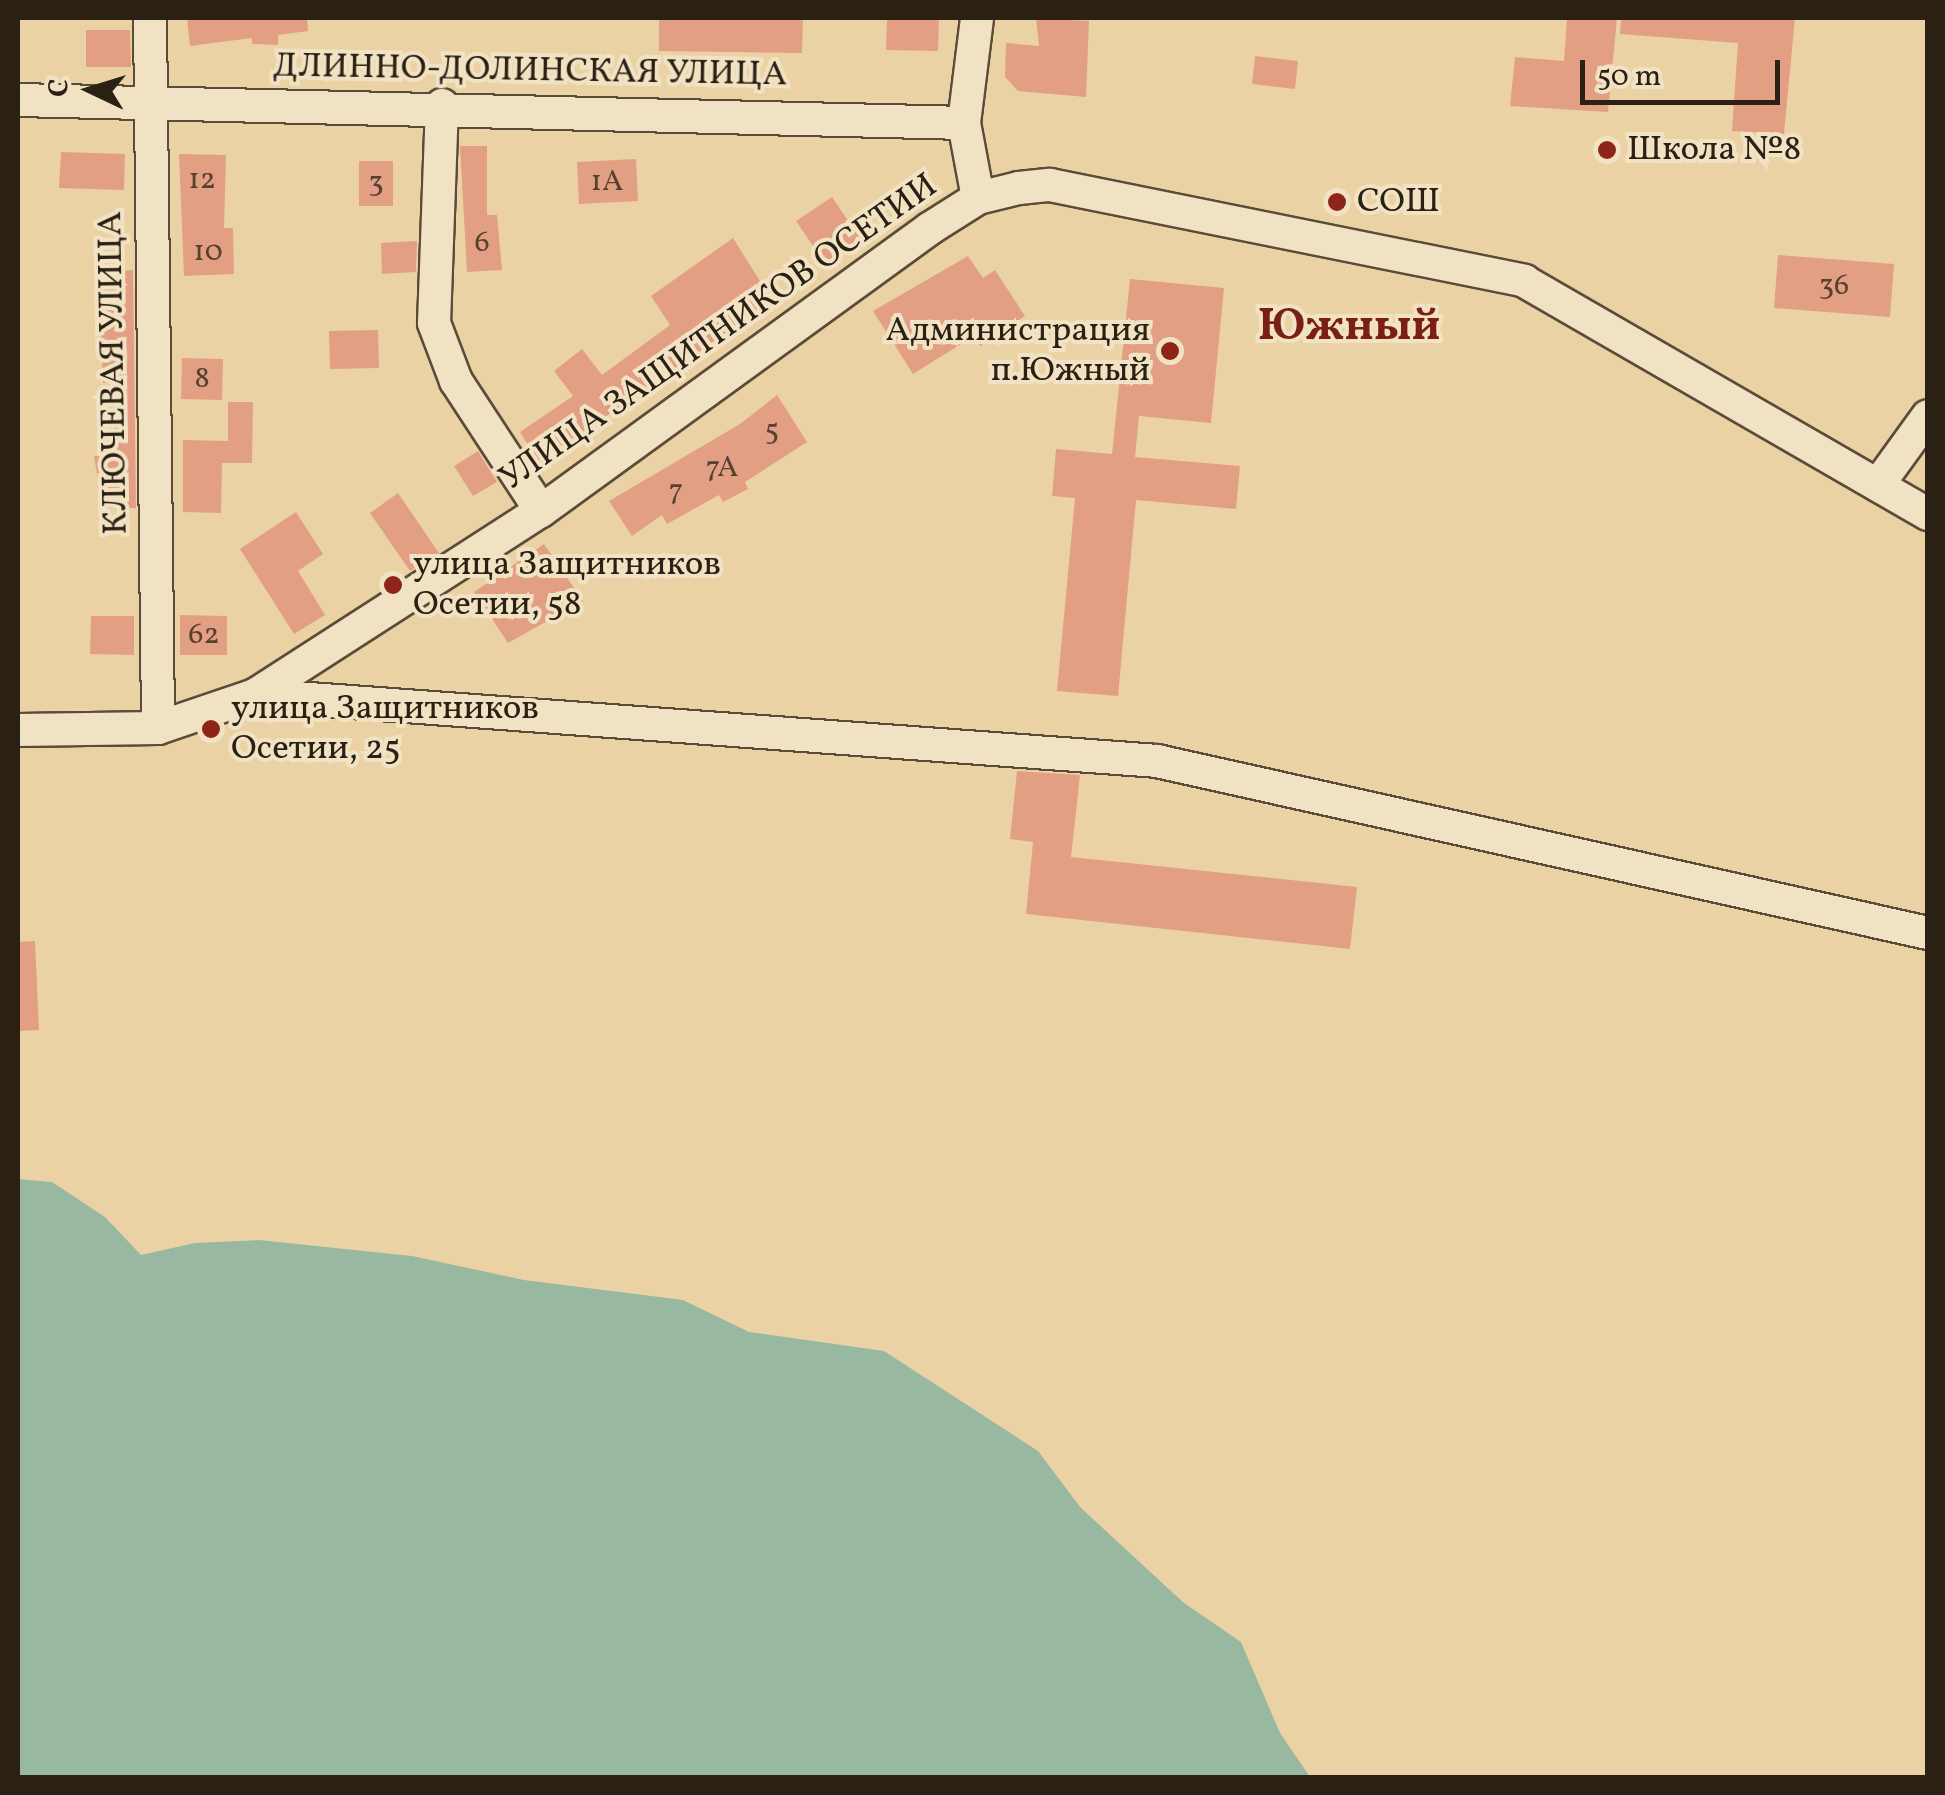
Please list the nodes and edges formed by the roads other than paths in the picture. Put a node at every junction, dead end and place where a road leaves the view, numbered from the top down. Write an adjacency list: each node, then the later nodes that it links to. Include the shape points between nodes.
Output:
1 (150, 18): 4 (street, КЛЮЧЕВАЯ УЛИЦА)
2 (977, 18): 6 (street)
3 (18, 100): 4 (street, ДЛИННО-ДОЛИНСКАЯ УЛИЦА)
4 (150, 103): 5 (street, ДЛИННО-ДОЛИНСКАЯ УЛИЦА); 13 (street, КЛЮЧЕВАЯ УЛИЦА)
5 (442, 105): 6 (street, ДЛИННО-ДОЛИНСКАЯ УЛИЦА); 10 (street, via 434,323 456,381)
6 (964, 123): 7 (street)
7 (978, 198): 9 (street, УЛИЦА ЗАЩИТНИКОВ ОСЕТИИ, via 1050,185 1524,281); 10 (street, УЛИЦА ЗАЩИТНИКОВ ОСЕТИИ)
8 (1928, 416): 9 (street)
9 (1878, 486): 11 (street, УЛИЦА ЗАЩИТНИКОВ ОСЕТИИ)
10 (541, 511): 12 (street, УЛИЦА ЗАЩИТНИКОВ ОСЕТИИ)
11 (1928, 514)
12 (254, 695): 13 (street, УЛИЦА ЗАЩИТНИКОВ ОСЕТИИ); 15 (street, via 1158,761)
13 (158, 728): 14 (street, УЛИЦА ЗАЩИТНИКОВ ОСЕТИИ)
14 (18, 730)
15 (1928, 933)

